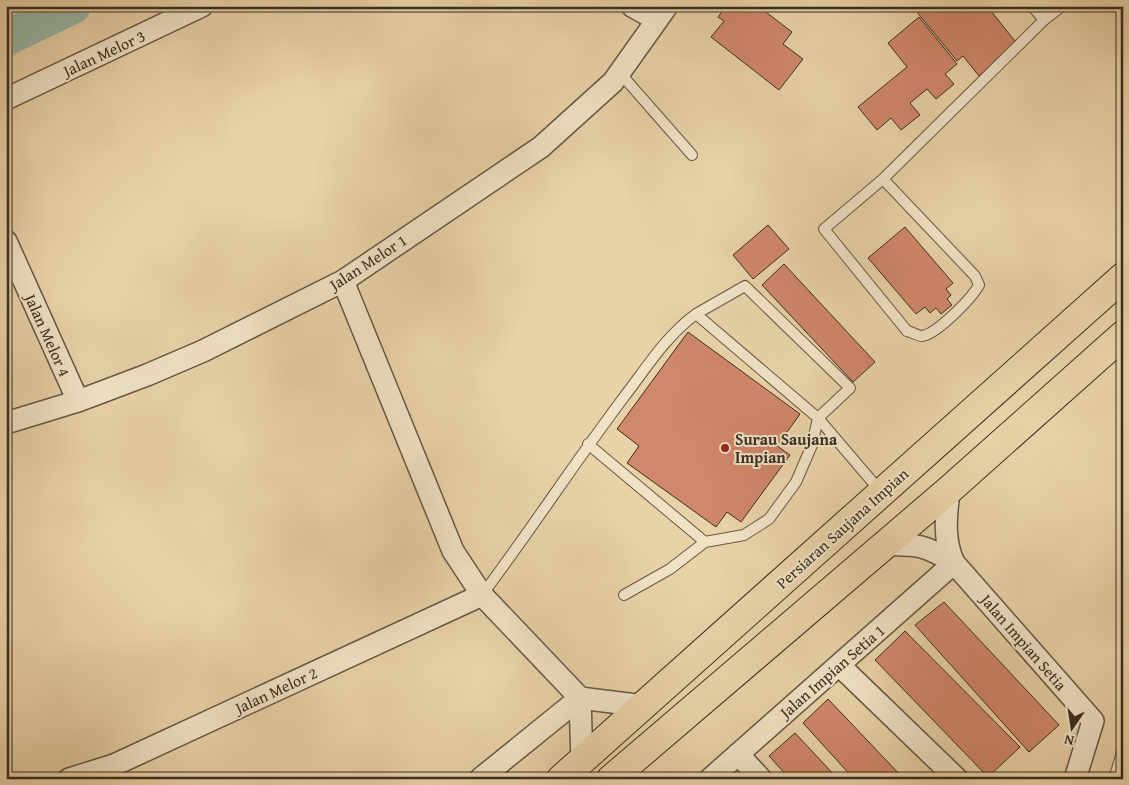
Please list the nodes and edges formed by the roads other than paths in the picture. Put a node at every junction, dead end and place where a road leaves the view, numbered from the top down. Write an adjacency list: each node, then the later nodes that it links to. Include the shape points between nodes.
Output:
1 (202, 6): 8 (street, Jalan Melor 3)
2 (632, 6): 5 (street)
3 (1032, 6): 6 (lane)
4 (1062, 6): 6 (lane)
5 (662, 13): 7 (street, Jalan Melor 1)
6 (1044, 20): 10 (lane)
7 (620, 73): 9 (lane); 14 (street, Jalan Melor 1, via 541,147)
8 (6, 99)
9 (692, 155)
10 (883, 179): 10 (lane, via 975,276 979,286 974,295 931,333 921,336 907,330 824,229)
11 (6, 241): 13 (street, Jalan Melor 4)
12 (1123, 277): 22 (highway, Persiaran Saujana Impian)
13 (14, 280): 17 (street, Jalan Melor 4)
14 (343, 281): 17 (street, Jalan Melor 1, via 203,351); 26 (street, via 453,551)
15 (696, 314): 18 (lane); 18 (lane, via 745,286 850,388); 20 (lane, via 675,329)
16 (1123, 335): 21 (highway)
17 (78, 402): 19 (street, Jalan Melor 1)
18 (818, 418): 22 (lane); 23 (lane, via 812,445 796,482 769,519 744,535)
19 (6, 423)
20 (588, 444): 23 (lane); 26 (lane)
21 (950, 490): 24 (highway); 25 (street, Jalan Impian Setia, via 945,520 947,548)
22 (881, 492): 30 (highway, Persiaran Saujana Impian)
23 (705, 542): 27 (lane, via 670,569)
24 (884, 545): 25 (street, Jalan Impian Setia, via 913,544 934,550); 36 (highway)
25 (954, 563): 28 (street, Jalan Impian Setia 1); 40 (street, Jalan Impian Setia, via 1093,721)
26 (482, 594): 29 (street); 34 (street, Jalan Melor 2, via 114,765)
27 (624, 595)
28 (839, 665): 32 (street, Jalan Impian Setia 1); 39 (street)
29 (580, 698): 30 (street); 33 (street); 35 (street)
30 (644, 706): 33 (highway, Persiaran Saujana Impian)
31 (1123, 749): 41 (lane)
32 (738, 754): 37 (street, Jalan Impian Setia 1); 38 (street)
33 (571, 770)
34 (68, 779)
35 (480, 779)
36 (610, 779)
37 (710, 779)
38 (761, 779)
39 (957, 779)
40 (1075, 779)
41 (1114, 779)

